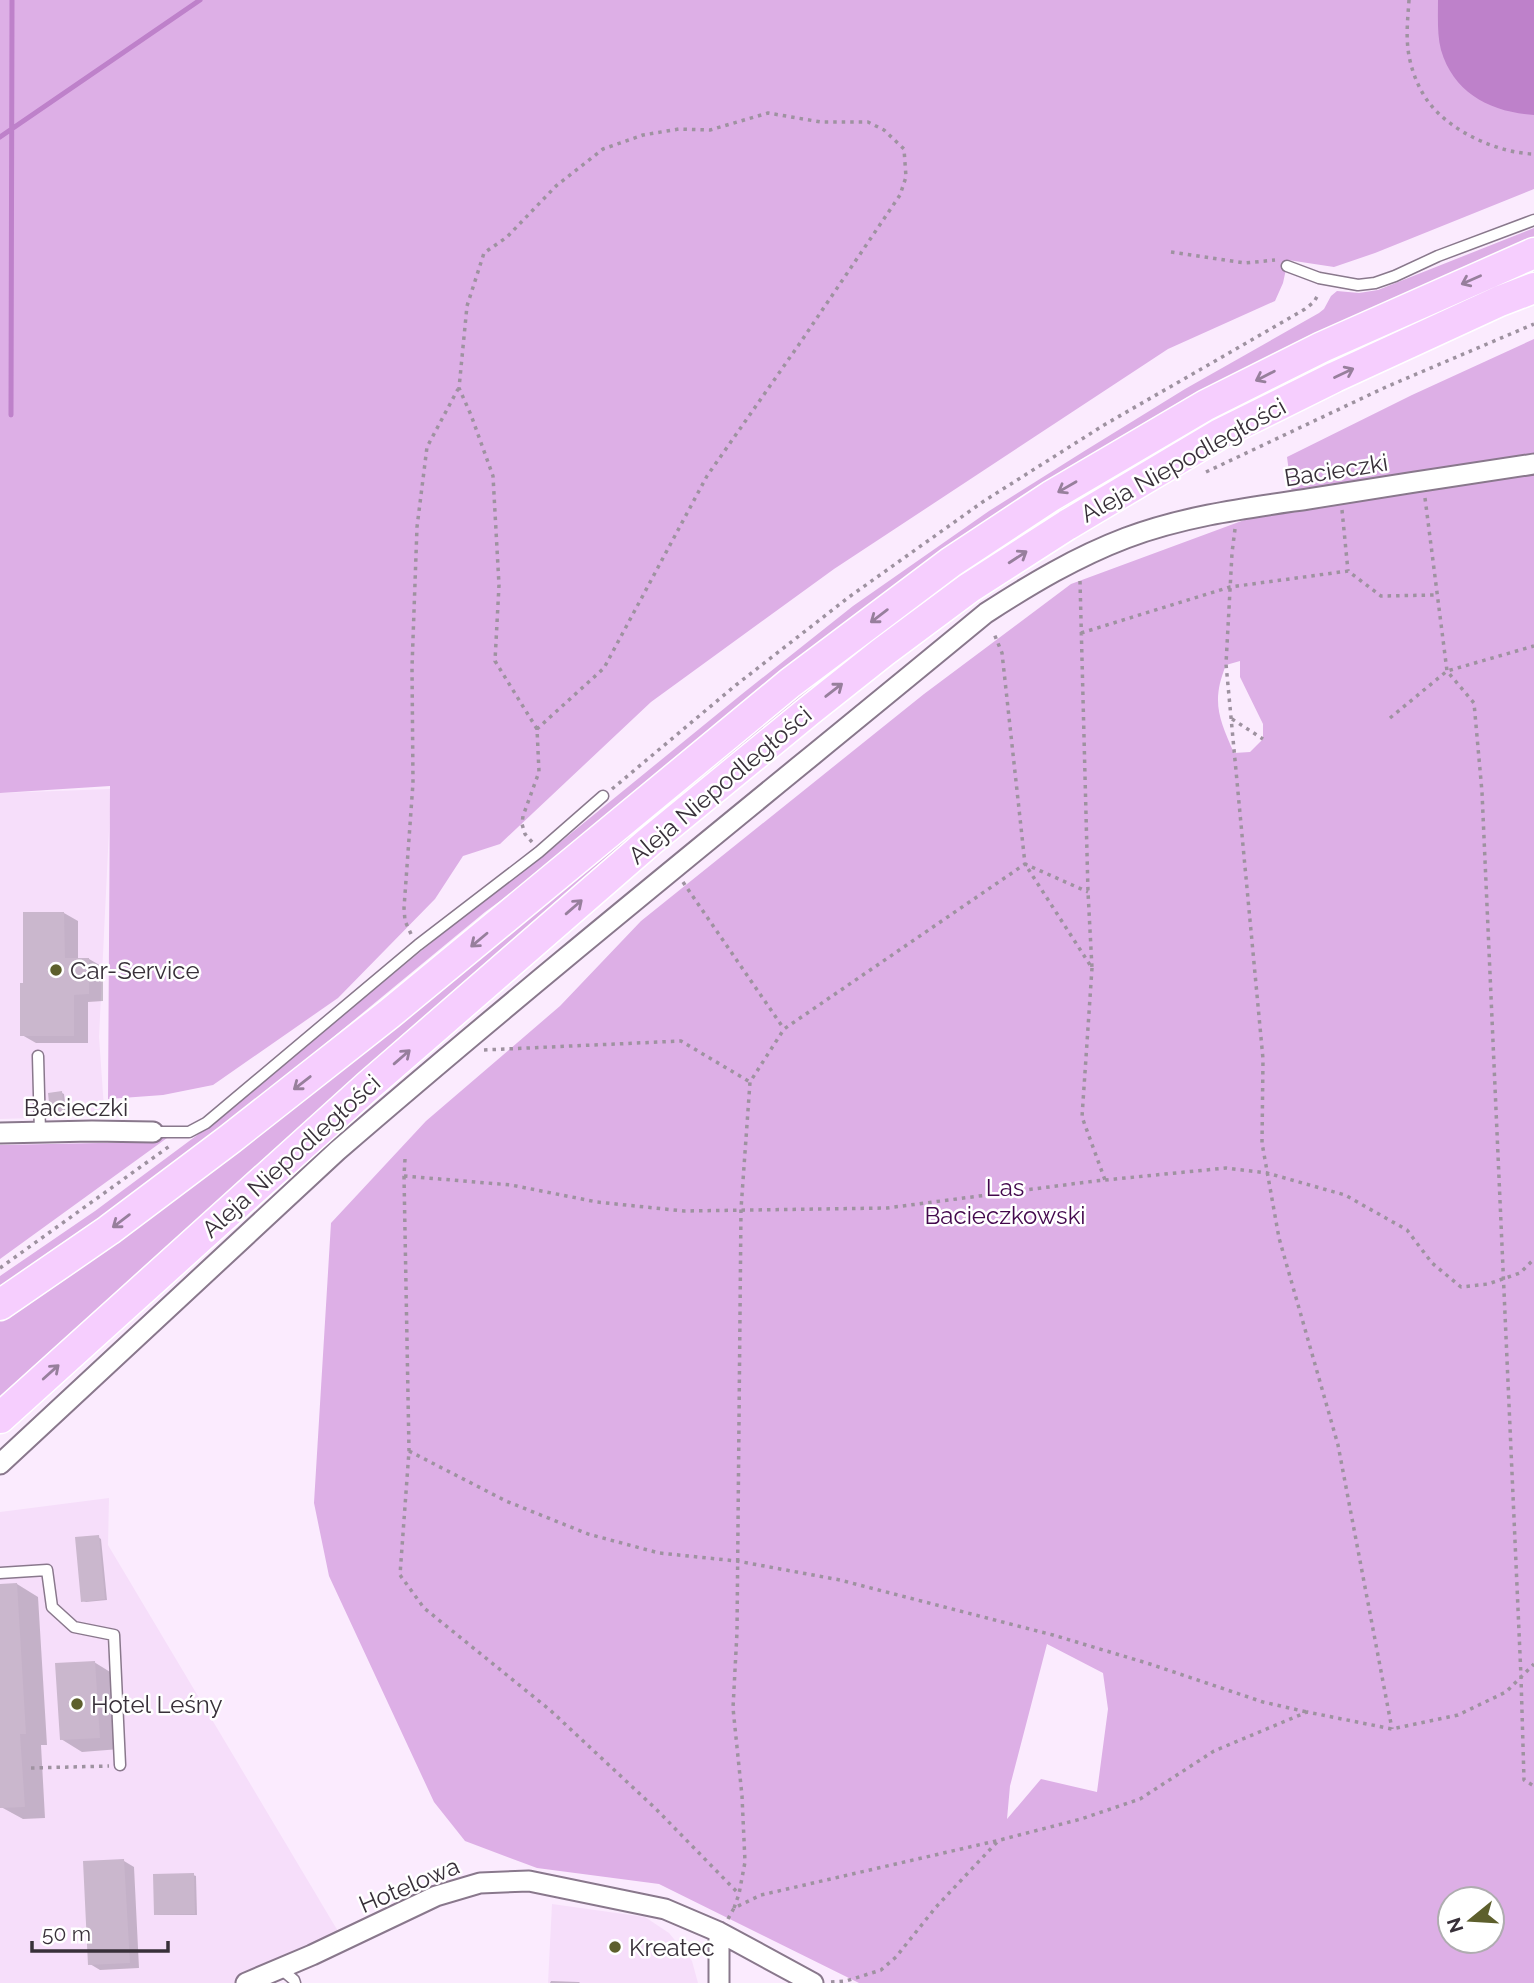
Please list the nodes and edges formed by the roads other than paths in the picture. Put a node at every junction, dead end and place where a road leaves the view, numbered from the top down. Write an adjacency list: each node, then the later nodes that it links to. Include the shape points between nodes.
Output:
1 (1534, 220): 3 (lane, via 1376,283 1357,285 1319,278)
2 (1534, 253): 11 (main road, Aleja Niepodległości, one-way to 11, via 1322,347 1206,405 1051,496 951,562 790,683 390,1014 109,1230)
3 (1290, 267)
4 (1534, 288): 12 (main road, Aleja Niepodległości, one-way to 4, via 649,842 820,701 969,588 1220,434)
5 (1534, 464): 13 (street, Bacieczki, via 1237,510 1147,531 1042,577 986,613 337,1151)
6 (603, 796): 9 (lane, via 206,1123 189,1132)
7 (38, 1056): 8 (lane)
8 (40, 1132): 9 (street, Bacieczki); 10 (street, Bacieczki)
9 (153, 1132)
10 (0, 1133)
11 (0, 1305)
12 (0, 1418)
13 (0, 1464)
14 (0, 1573): 15 (lane, via 47,1570 52,1607 74,1627 114,1635)
15 (120, 1765)
16 (719, 1932): 17 (street, Hotelowa, via 665,1909 570,1889 529,1881 480,1882 436,1896); 20 (street); 21 (street, Hotelowa)
17 (281, 1968): 18 (street, Hotelowa); 19 (lane)
18 (246, 1983)
19 (295, 1983)
20 (719, 1983)
21 (813, 1983)

